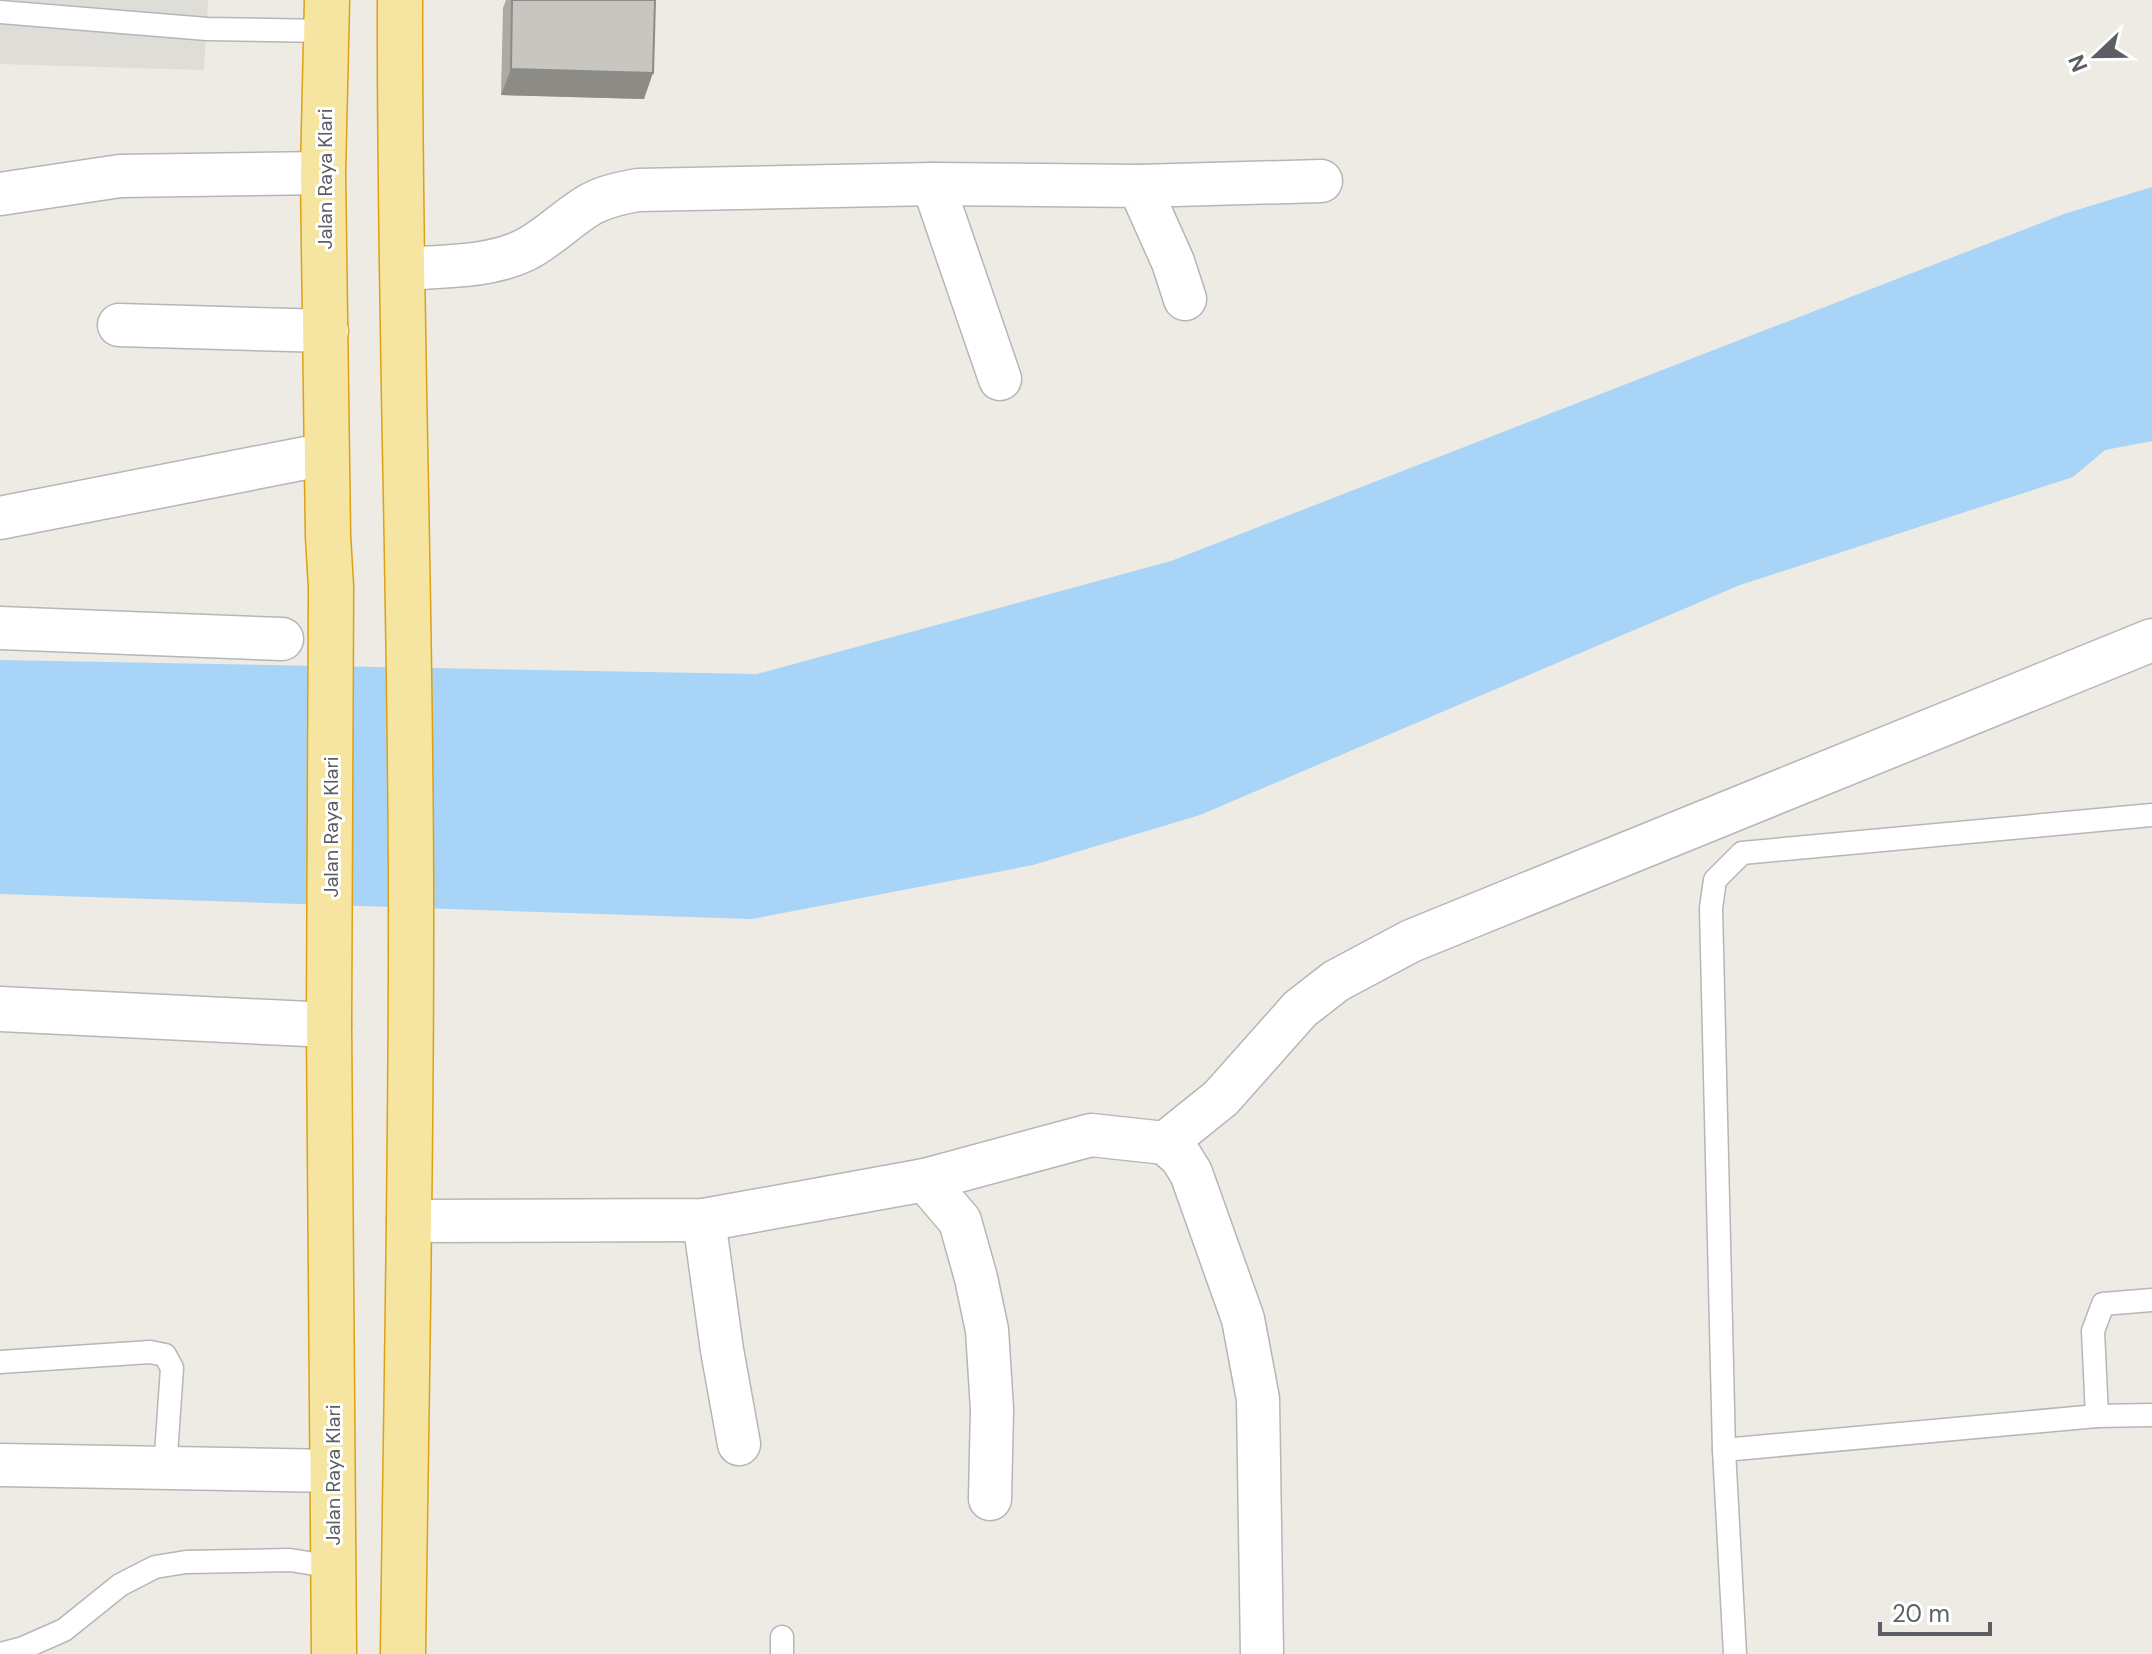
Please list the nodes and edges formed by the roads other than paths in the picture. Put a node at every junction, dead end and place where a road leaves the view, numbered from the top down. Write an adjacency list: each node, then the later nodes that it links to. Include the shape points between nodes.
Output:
1 (400, 0): 9 (highway)
2 (0, 12): 3 (lane, via 207,29)
3 (327, 15): 4 (highway, Jalan Raya Klari)
4 (323, 173): 8 (street, via 120,176); 12 (highway, Jalan Raya Klari)
5 (1321, 181): 7 (street)
6 (933, 184): 7 (street); 9 (street, via 638,190 591,204 504,258); 13 (street)
7 (1139, 186): 10 (street)
8 (0, 194)
9 (403, 269): 25 (highway, via 411,938)
10 (1185, 299)
11 (119, 325): 12 (street)
12 (327, 331): 14 (highway, Jalan Raya Klari)
13 (1000, 379)
14 (326, 454): 15 (street); 21 (highway, Jalan Raya Klari, via 331,587)
15 (0, 518)
16 (0, 628): 17 (street)
17 (282, 639)
18 (2152, 640): 22 (street, via 1411,941 1336,981 1300,1009 1221,1098)
19 (2152, 815): 31 (lane, via 1742,853 1715,880 1711,908)
20 (0, 1009): 21 (street)
21 (329, 1025): 34 (highway, Jalan Raya Klari)
22 (1165, 1143): 23 (street, via 1091,1135); 40 (street, via 1191,1173 1243,1319 1258,1399)
23 (925, 1180): 24 (street); 35 (street, via 960,1221 987,1330)
24 (704, 1220): 25 (street); 30 (street)
25 (408, 1221): 39 (highway)
26 (2152, 1300): 29 (lane, via 2103,1304 2093,1331)
27 (0, 1362): 33 (lane, via 165,1355 172,1368)
28 (2152, 1415): 29 (lane)
29 (2097, 1416): 31 (lane)
30 (739, 1444)
31 (1724, 1450): 41 (lane)
32 (0, 1465): 33 (street)
33 (165, 1469): 34 (street)
34 (333, 1471): 36 (highway, Jalan Raya Klari)
35 (990, 1499)
36 (333, 1567): 37 (lane, via 290,1560 155,1567 120,1585 64,1630); 38 (highway, Jalan Raya Klari)
37 (1, 1654)
38 (334, 1654)
39 (403, 1654)
40 (1262, 1654)
41 (1735, 1654)

